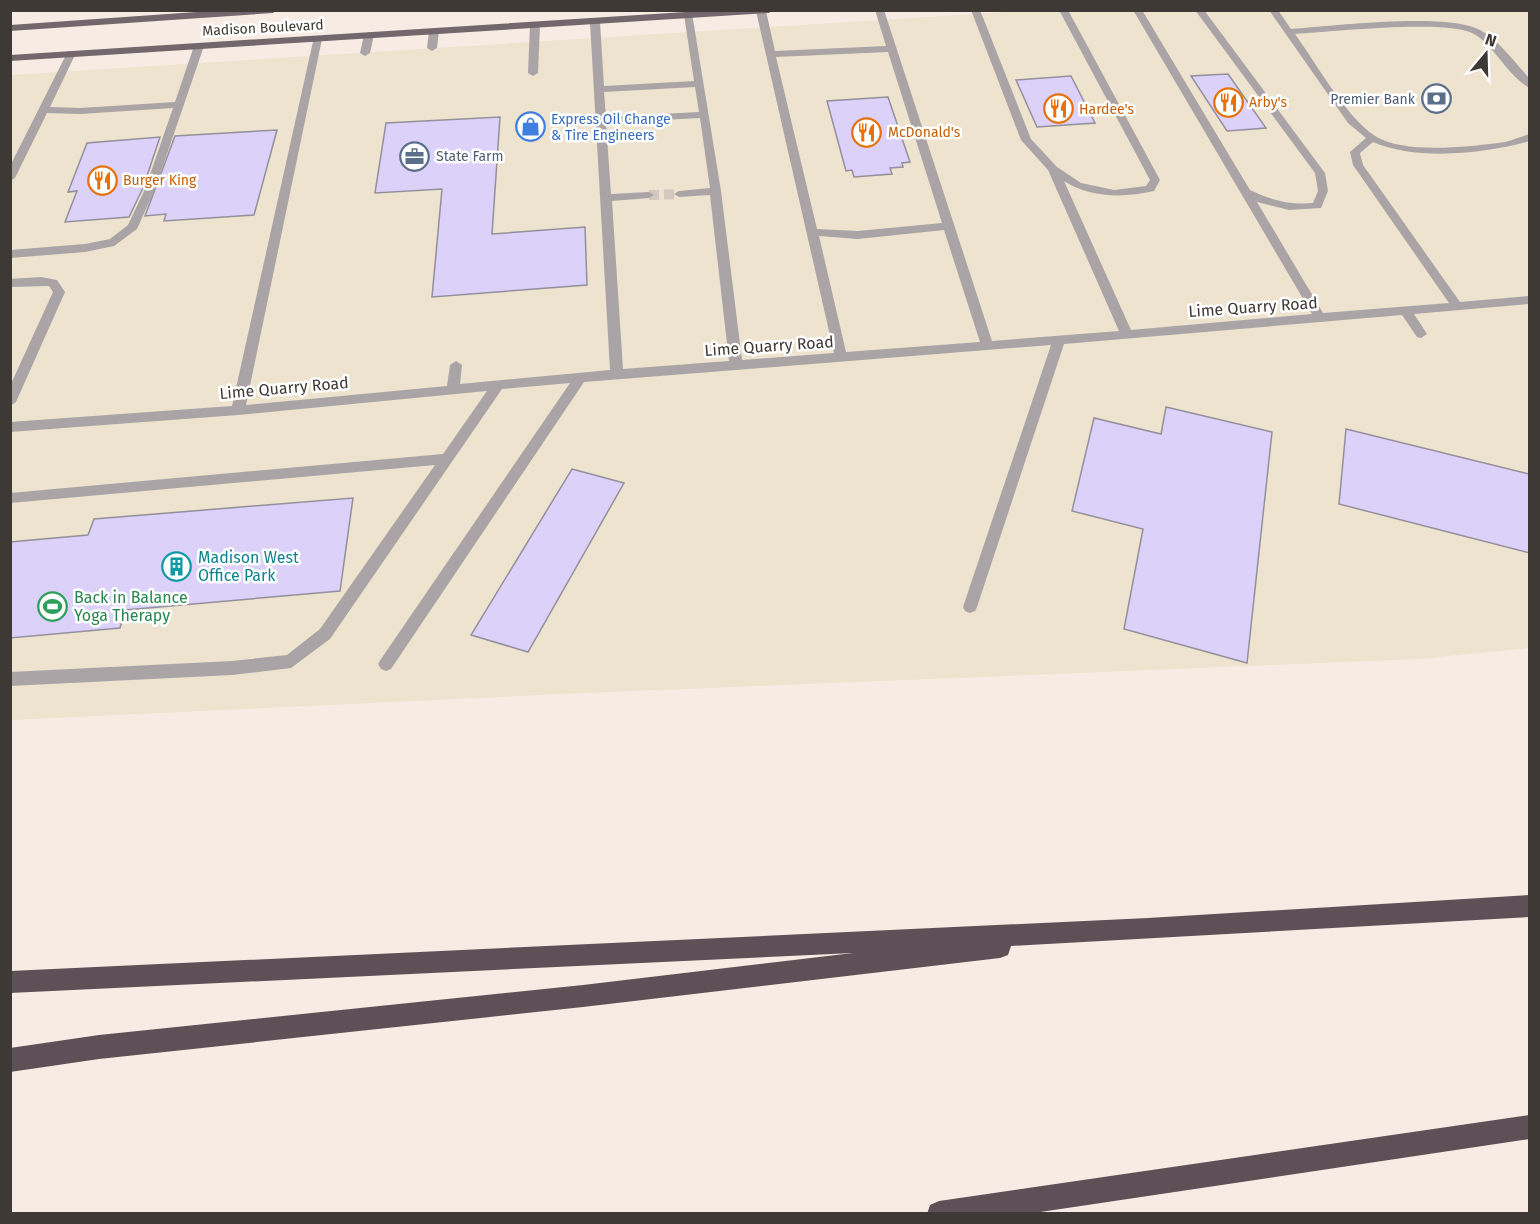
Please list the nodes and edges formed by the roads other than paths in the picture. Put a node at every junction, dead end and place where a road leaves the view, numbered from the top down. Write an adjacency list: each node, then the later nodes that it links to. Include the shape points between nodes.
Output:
1 (273, 10): 10 (main road, Madison Boulevard)
2 (769, 10): 9 (main road, Madison Boulevard)
3 (879, 10): 22 (street)
4 (975, 10): 37 (street, via 1026,140)
5 (1063, 10): 37 (street, via 1155,180 1150,189 1113,193 1077,185)
6 (1137, 10): 40 (street)
7 (1199, 10): 40 (street, via 1320,173 1323,191 1317,206 1290,209 1265,204)
8 (1273, 10): 17 (street)
9 (761, 11): 12 (main road, Madison Boulevard); 25 (street)
10 (210, 13): 15 (main road, Madison Boulevard)
11 (619, 15): 12 (main road, Madison Boulevard); 13 (main road, Madison Boulevard)
12 (689, 15): 28 (street)
13 (595, 22): 14 (main road, Madison Boulevard); 30 (street)
14 (535, 25): 16 (main road, Madison Boulevard); 27 (street)
15 (10, 28)
16 (434, 31): 18 (main road, Madison Boulevard); 21 (street)
17 (1289, 32): 29 (street, via 1459,26 1476,32); 36 (street, via 1352,121)
18 (369, 35): 19 (main road, Madison Boulevard); 23 (street)
19 (317, 39): 20 (main road, Madison Boulevard); 64 (street)
20 (199, 46): 24 (main road, Madison Boulevard); 31 (street)
21 (432, 48)
22 (891, 49): 25 (street); 44 (street)
23 (365, 52)
24 (71, 53): 26 (main road, Madison Boulevard); 32 (street)
25 (772, 54): 45 (street)
26 (10, 58)
27 (533, 73)
28 (700, 84): 30 (street); 33 (street)
29 (1530, 85)
30 (599, 89): 34 (street)
31 (179, 105): 32 (street); 46 (street, via 133,227 114,242)
32 (44, 110): 38 (street)
33 (704, 115): 34 (street); 39 (street)
34 (601, 120): 43 (street)
35 (1530, 137): 36 (street, via 1502,146 1417,151 1395,148)
36 (1372, 138): 49 (street, via 1355,152 1358,165)
37 (1053, 169): 52 (street)
38 (10, 178)
39 (716, 191): 41 (street); 58 (street)
40 (1244, 192): 51 (street)
41 (679, 194)
42 (649, 195): 43 (street)
43 (605, 198): 59 (street)
44 (948, 226): 45 (street, via 858,235); 55 (street)
45 (812, 232): 56 (street)
46 (10, 254)
47 (10, 283): 63 (street, via 41,281 53,283 59,291)
48 (1530, 300): 49 (street, Lime Quarry Road)
49 (1457, 306): 50 (street, Lime Quarry Road)
50 (1406, 311): 51 (street, Lime Quarry Road); 53 (street)
51 (1320, 318): 52 (street, Lime Quarry Road)
52 (1125, 333): 54 (street, Lime Quarry Road)
53 (1421, 334)
54 (1059, 340): 55 (street, Lime Quarry Road); 68 (street)
55 (987, 345): 56 (street, Lime Quarry Road)
56 (841, 357): 58 (street, Lime Quarry Road)
57 (456, 365): 62 (street)
58 (736, 365): 59 (street, Lime Quarry Road)
59 (617, 374): 60 (street, Lime Quarry Road)
60 (580, 378): 61 (street, Lime Quarry Road); 69 (street)
61 (499, 384): 62 (street, Lime Quarry Road); 66 (street)
62 (453, 389): 64 (street, Lime Quarry Road)
63 (10, 402)
64 (238, 410): 65 (street, Lime Quarry Road)
65 (10, 427)
66 (447, 459): 67 (street); 70 (street, via 325,634 291,661 232,668)
67 (10, 498)
68 (970, 607)
69 (386, 664)
70 (10, 679)
71 (1530, 906): 72 (highway)
72 (1148, 929): 73 (highway); 74 (highway)
73 (10, 982)
74 (10, 1060)
75 (1530, 1127): 76 (highway)
76 (939, 1214)

